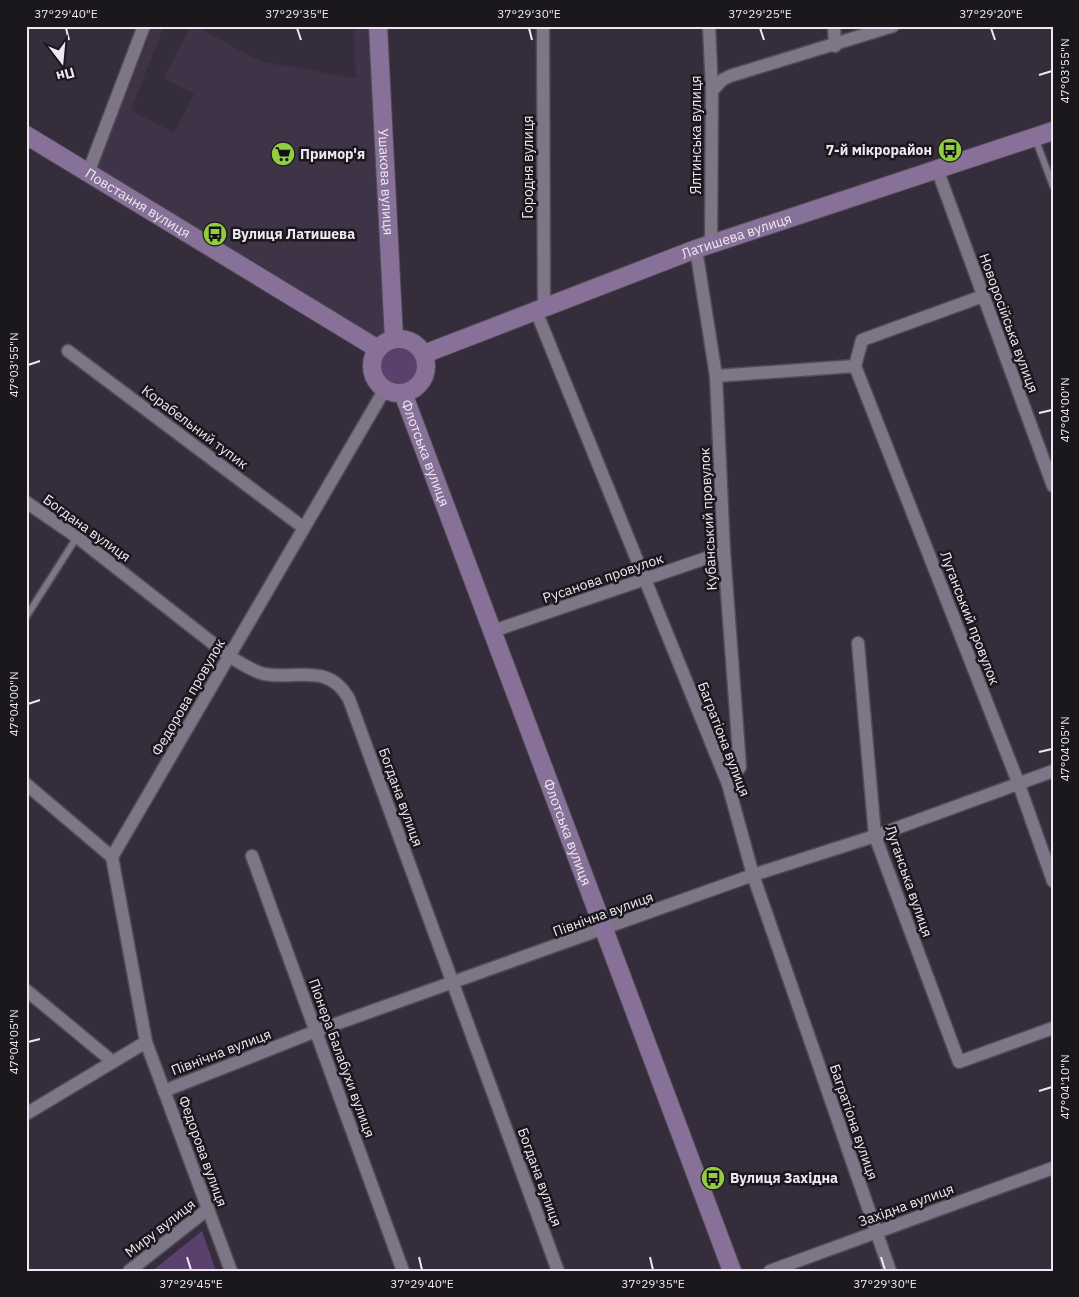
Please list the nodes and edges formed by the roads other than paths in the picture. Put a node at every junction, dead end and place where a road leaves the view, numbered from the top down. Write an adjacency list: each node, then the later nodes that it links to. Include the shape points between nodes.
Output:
1 (144, 26): 15 (street)
2 (378, 26): 20 (street, Ушакова вулиця)
3 (543, 26): 19 (street, Городня вулиця)
4 (709, 26): 8 (street, Ялтинська вулиця)
5 (834, 26): 7 (street)
6 (893, 26): 7 (street)
7 (835, 46): 9 (street)
8 (711, 66): 9 (street, via 722,75); 10 (street, Ялтинська вулиця)
9 (730, 76): 10 (street)
10 (712, 91): 17 (street, Ялтинська вулиця)
11 (1053, 131): 13 (street, Латишева вулиця)
12 (26, 135): 15 (street, Повстання вулиця)
13 (1035, 137): 14 (street, Латишева вулиця); 16 (lane)
14 (937, 169): 17 (street, Латишева вулиця); 18 (street, Новоросійська вулиця)
15 (88, 172): 21 (street, Повстання вулиця)
16 (1053, 186)
17 (703, 247): 19 (street, Латишева вулиця); 25 (street, Кубанський провулок)
18 (983, 296): 24 (street, via 862,340); 28 (street, Новоросійська вулиця)
19 (540, 309): 23 (street, Латишева вулиця); 33 (street, Багратіона вулиця)
20 (394, 339): 21 (street); 23 (street, via 417,345)
21 (378, 349): 26 (street, via 372,371)
22 (68, 351): 30 (street, Корабельний тупик)
23 (424, 354): 27 (street, via 427,364 423,379 413,390)
24 (855, 366): 25 (street); 39 (street, Луганський провулок)
25 (716, 376): 32 (street, Кубанський провулок)
26 (385, 389): 27 (street); 30 (street, Федорова провулок)
27 (403, 393): 35 (street, Флотська вулиця)
28 (1053, 486)
29 (26, 502): 31 (street, Богдана вулиця)
30 (304, 528): 37 (street, Федорова провулок)
31 (77, 537): 34 (lane); 37 (street, Богдана вулиця)
32 (724, 552): 33 (street, Русанова провулок); 41 (street, Кубанський провулок, via 740,767)
33 (644, 579): 35 (street, Русанова провулок); 41 (street, Багратіона вулиця)
34 (26, 617)
35 (493, 631): 47 (street, Флотська вулиця)
36 (858, 643): 42 (street, Луганська вулиця)
37 (229, 656): 44 (street, Федорова провулок); 48 (street, Богдана вулиця, via 256,672 320,675 332,678 342,686)
38 (1053, 771): 39 (street, Північна вулиця)
39 (1018, 782): 42 (street, Північна вулиця); 46 (street, Луганський провулок)
40 (26, 784): 44 (street)
41 (728, 784): 45 (street, Багратіона вулиця)
42 (875, 836): 45 (street, Північна вулиця); 50 (street, Луганська вулиця, via 959,1062)
43 (252, 856): 51 (street, Піонера Балабухи вулиця)
44 (112, 857): 52 (street)
45 (754, 875): 47 (street, Північна вулиця); 58 (street, Багратіона вулиця)
46 (1053, 881)
47 (605, 929): 48 (street, Північна вулиця); 63 (street, Флотська вулиця)
48 (453, 982): 51 (street, Північна вулиця); 62 (street, Богдана вулиця)
49 (26, 990): 53 (street)
50 (1053, 1028)
51 (316, 1031): 54 (street, Північна вулиця); 61 (street, Піонера Балабухи вулиця)
52 (146, 1042): 53 (street); 54 (street, Федорова вулиця)
53 (113, 1062): 55 (street)
54 (164, 1091): 57 (street, Федорова вулиця)
55 (26, 1114)
56 (1053, 1168): 58 (street, Західна вулиця)
57 (208, 1209): 59 (street, Миру вулиця); 60 (street, Федорова вулиця)
58 (876, 1232): 64 (street, Західна вулиця); 65 (street, Багратіона вулиця)
59 (129, 1271)
60 (231, 1271)
61 (403, 1271)
62 (558, 1271)
63 (732, 1271)
64 (770, 1271)
65 (890, 1271)

